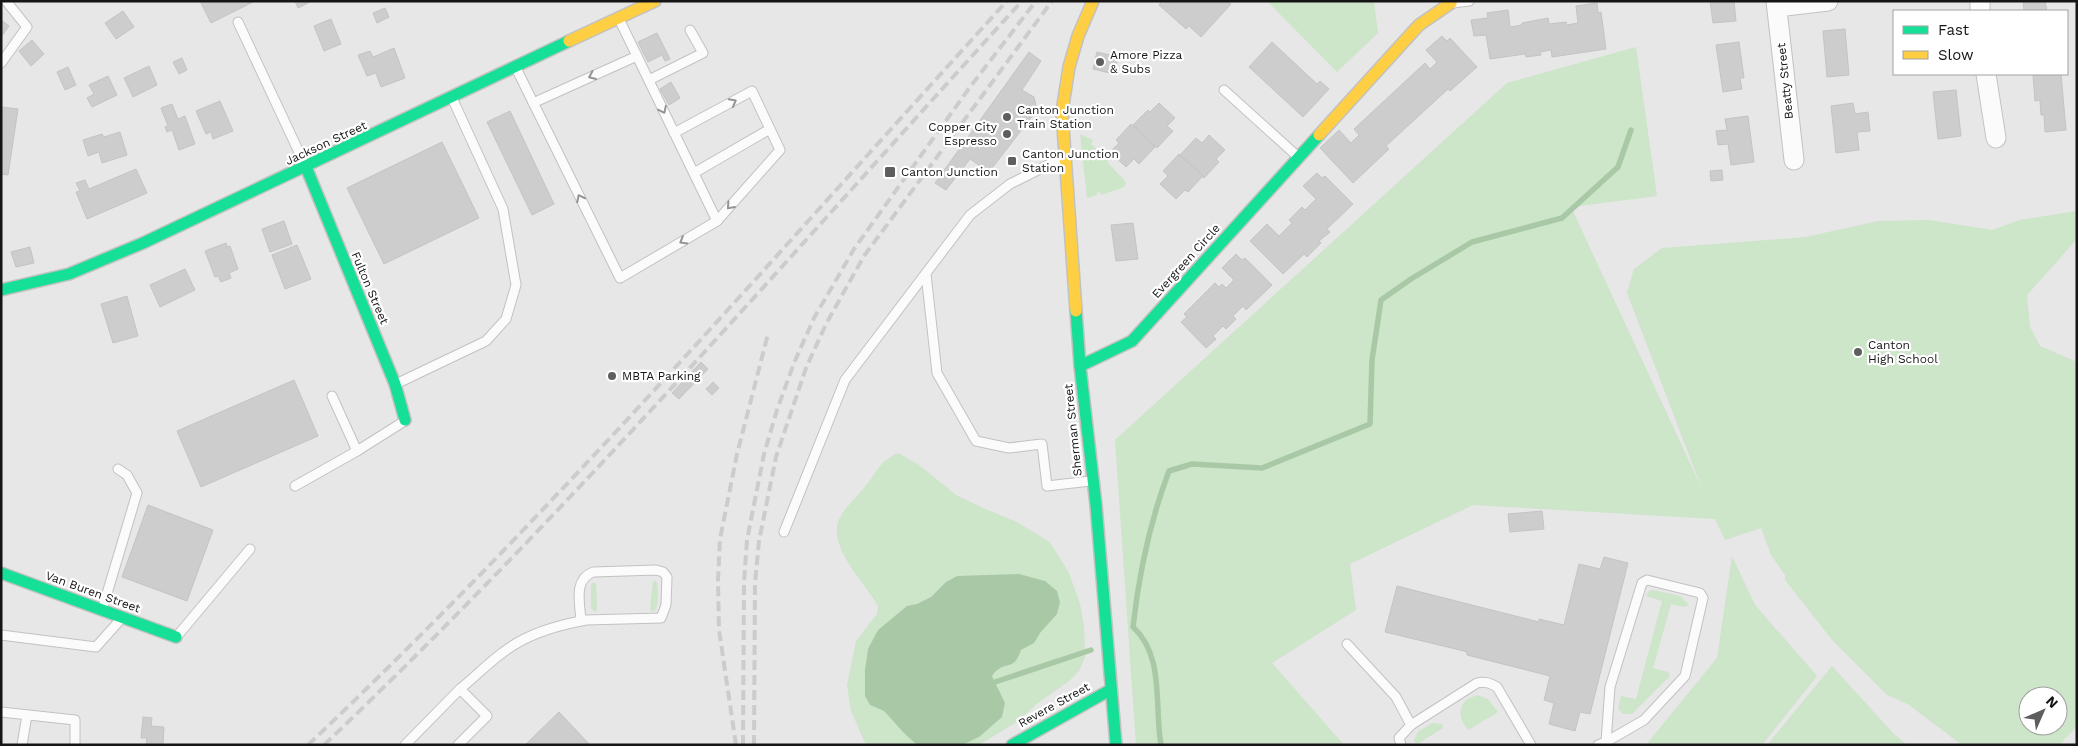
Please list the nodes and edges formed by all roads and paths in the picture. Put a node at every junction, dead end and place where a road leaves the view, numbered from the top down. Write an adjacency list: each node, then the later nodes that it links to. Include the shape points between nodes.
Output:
1 (6, 1): 12 (lane, via 27,27)
2 (655, 1): 8 (street, Jackson Street)
3 (1093, 1): 22 (street, Sherman Street, via 1069,66 1062,112)
4 (1469, 1): 6 (lane, Evergreen Circle)
5 (1828, 1): 7 (street)
6 (1450, 2): 23 (street, Evergreen Circle, via 1419,25)
7 (1776, 4): 24 (street, Beatty Street)
8 (618, 19): 11 (lane); 13 (street, Jackson Street)
9 (238, 22): 25 (lane)
10 (690, 30): 15 (lane, via 703,54)
11 (637, 56): 15 (lane); 18 (lane, one-way to 18)
12 (1, 63)
13 (515, 67): 17 (street, Jackson Street); 18 (lane)
14 (1986, 75): 21 (street)
15 (648, 80): 20 (lane, one-way to 20)
16 (1224, 90): 23 (lane)
17 (452, 98): 25 (street, Jackson Street); 31 (lane, via 503,209 516,285 506,319 486,341)
18 (533, 103): 27 (lane, one-way to 18, via 620,278)
19 (770, 129): 20 (lane, one-way to 19, via 752,91); 26 (lane); 27 (lane, one-way to 27, via 780,150)
20 (674, 133): 26 (lane)
21 (1996, 138)
22 (1065, 157): 28 (lane, via 1010,184 970,215); 30 (street, Sherman Street)
23 (1298, 157): 30 (street, Evergreen Circle, via 1132,341)
24 (1794, 160)
25 (306, 168): 29 (street, Jackson Street, via 69,274); 31 (street, Fulton Street)
26 (694, 173): 27 (lane)
27 (717, 221)
28 (926, 274): 36 (lane, via 937,373 976,441 1009,448 1042,444 1047,486); 38 (lane, via 845,380)
29 (1, 290)
30 (1080, 366): 36 (street, Sherman Street)
31 (395, 384): 33 (street, Fulton Street)
32 (332, 396): 34 (lane)
33 (405, 420): 34 (lane)
34 (357, 451): 37 (lane)
35 (118, 469): 41 (lane, via 127,475 137,492)
36 (1093, 481): 48 (street, Sherman Street)
37 (295, 486)
38 (784, 532)
39 (250, 549): 45 (lane)
40 (1, 572): 41 (street, Van Buren Street)
41 (102, 610): 42 (street, Van Buren Street)
42 (123, 617): 44 (lane, via 96,647); 45 (street, Van Buren Street)
43 (582, 621): 43 (lane, via 661,618 666,606 667,577 656,570 586,575 579,585); 47 (lane, via 554,626 505,650)
44 (1, 635)
45 (176, 637)
46 (1348, 644): 51 (lane, via 1396,697)
47 (460, 689): 55 (lane); 56 (lane, via 487,716)
48 (1110, 690): 57 (street, Revere Street); 58 (street, Sherman Street)
49 (1, 712): 50 (lane)
50 (26, 715): 53 (lane); 54 (lane, via 75,720)
51 (1411, 725): 59 (lane, via 1399,738); 60 (lane, via 1477,683 1490,683 1496,687)
52 (1602, 743): 52 (lane, via 1644,720 1685,676 1702,598 1700,594 1647,580 1642,583 1610,687)
53 (22, 745)
54 (75, 745)
55 (404, 745)
56 (458, 745)
57 (1012, 745)
58 (1116, 745)
59 (1402, 745)
60 (1532, 745)

